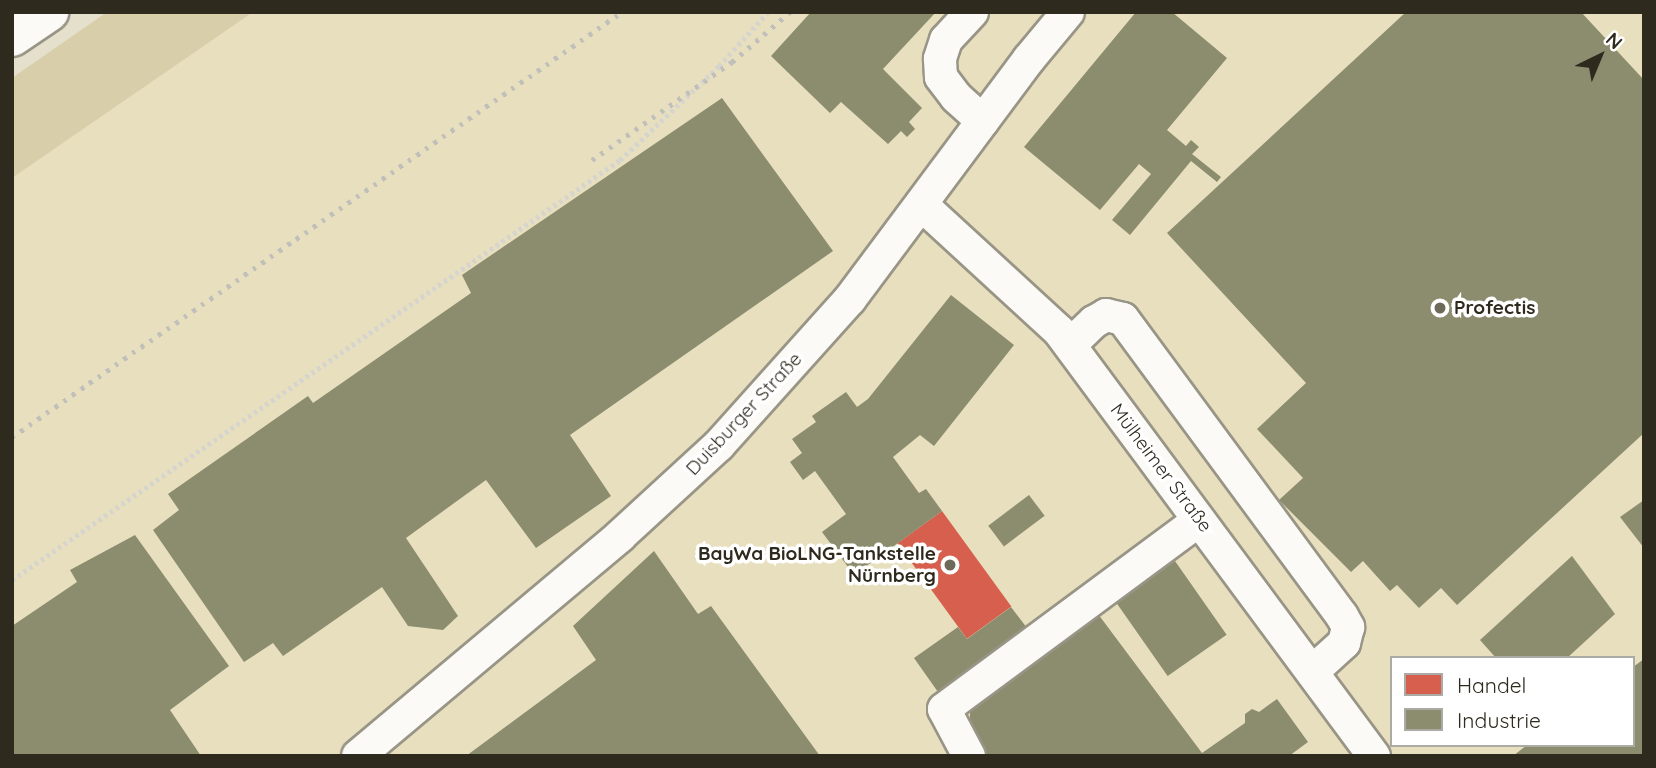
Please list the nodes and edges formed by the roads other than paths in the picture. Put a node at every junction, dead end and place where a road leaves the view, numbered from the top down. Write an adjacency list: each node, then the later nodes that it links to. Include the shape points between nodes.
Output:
1 (49, 12): 4 (highway)
2 (972, 12): 5 (street, via 946,40 941,77)
3 (1068, 12): 5 (street, Duisburger Straße)
4 (12, 37)
5 (983, 121): 6 (street, Duisburger Straße)
6 (922, 205): 7 (street, Mülheimer Straße); 10 (street, Duisburger Straße, via 850,299 719,445 620,536)
7 (1070, 345): 8 (street, Mülheimer Straße); 9 (street, via 1107,315 1123,319 1348,627 1344,643)
8 (1199, 520): 9 (street, Mülheimer Straße); 11 (street, via 944,709)
9 (1312, 672): 12 (street, Mülheimer Straße)
10 (358, 756)
11 (969, 756)
12 (1374, 756)

